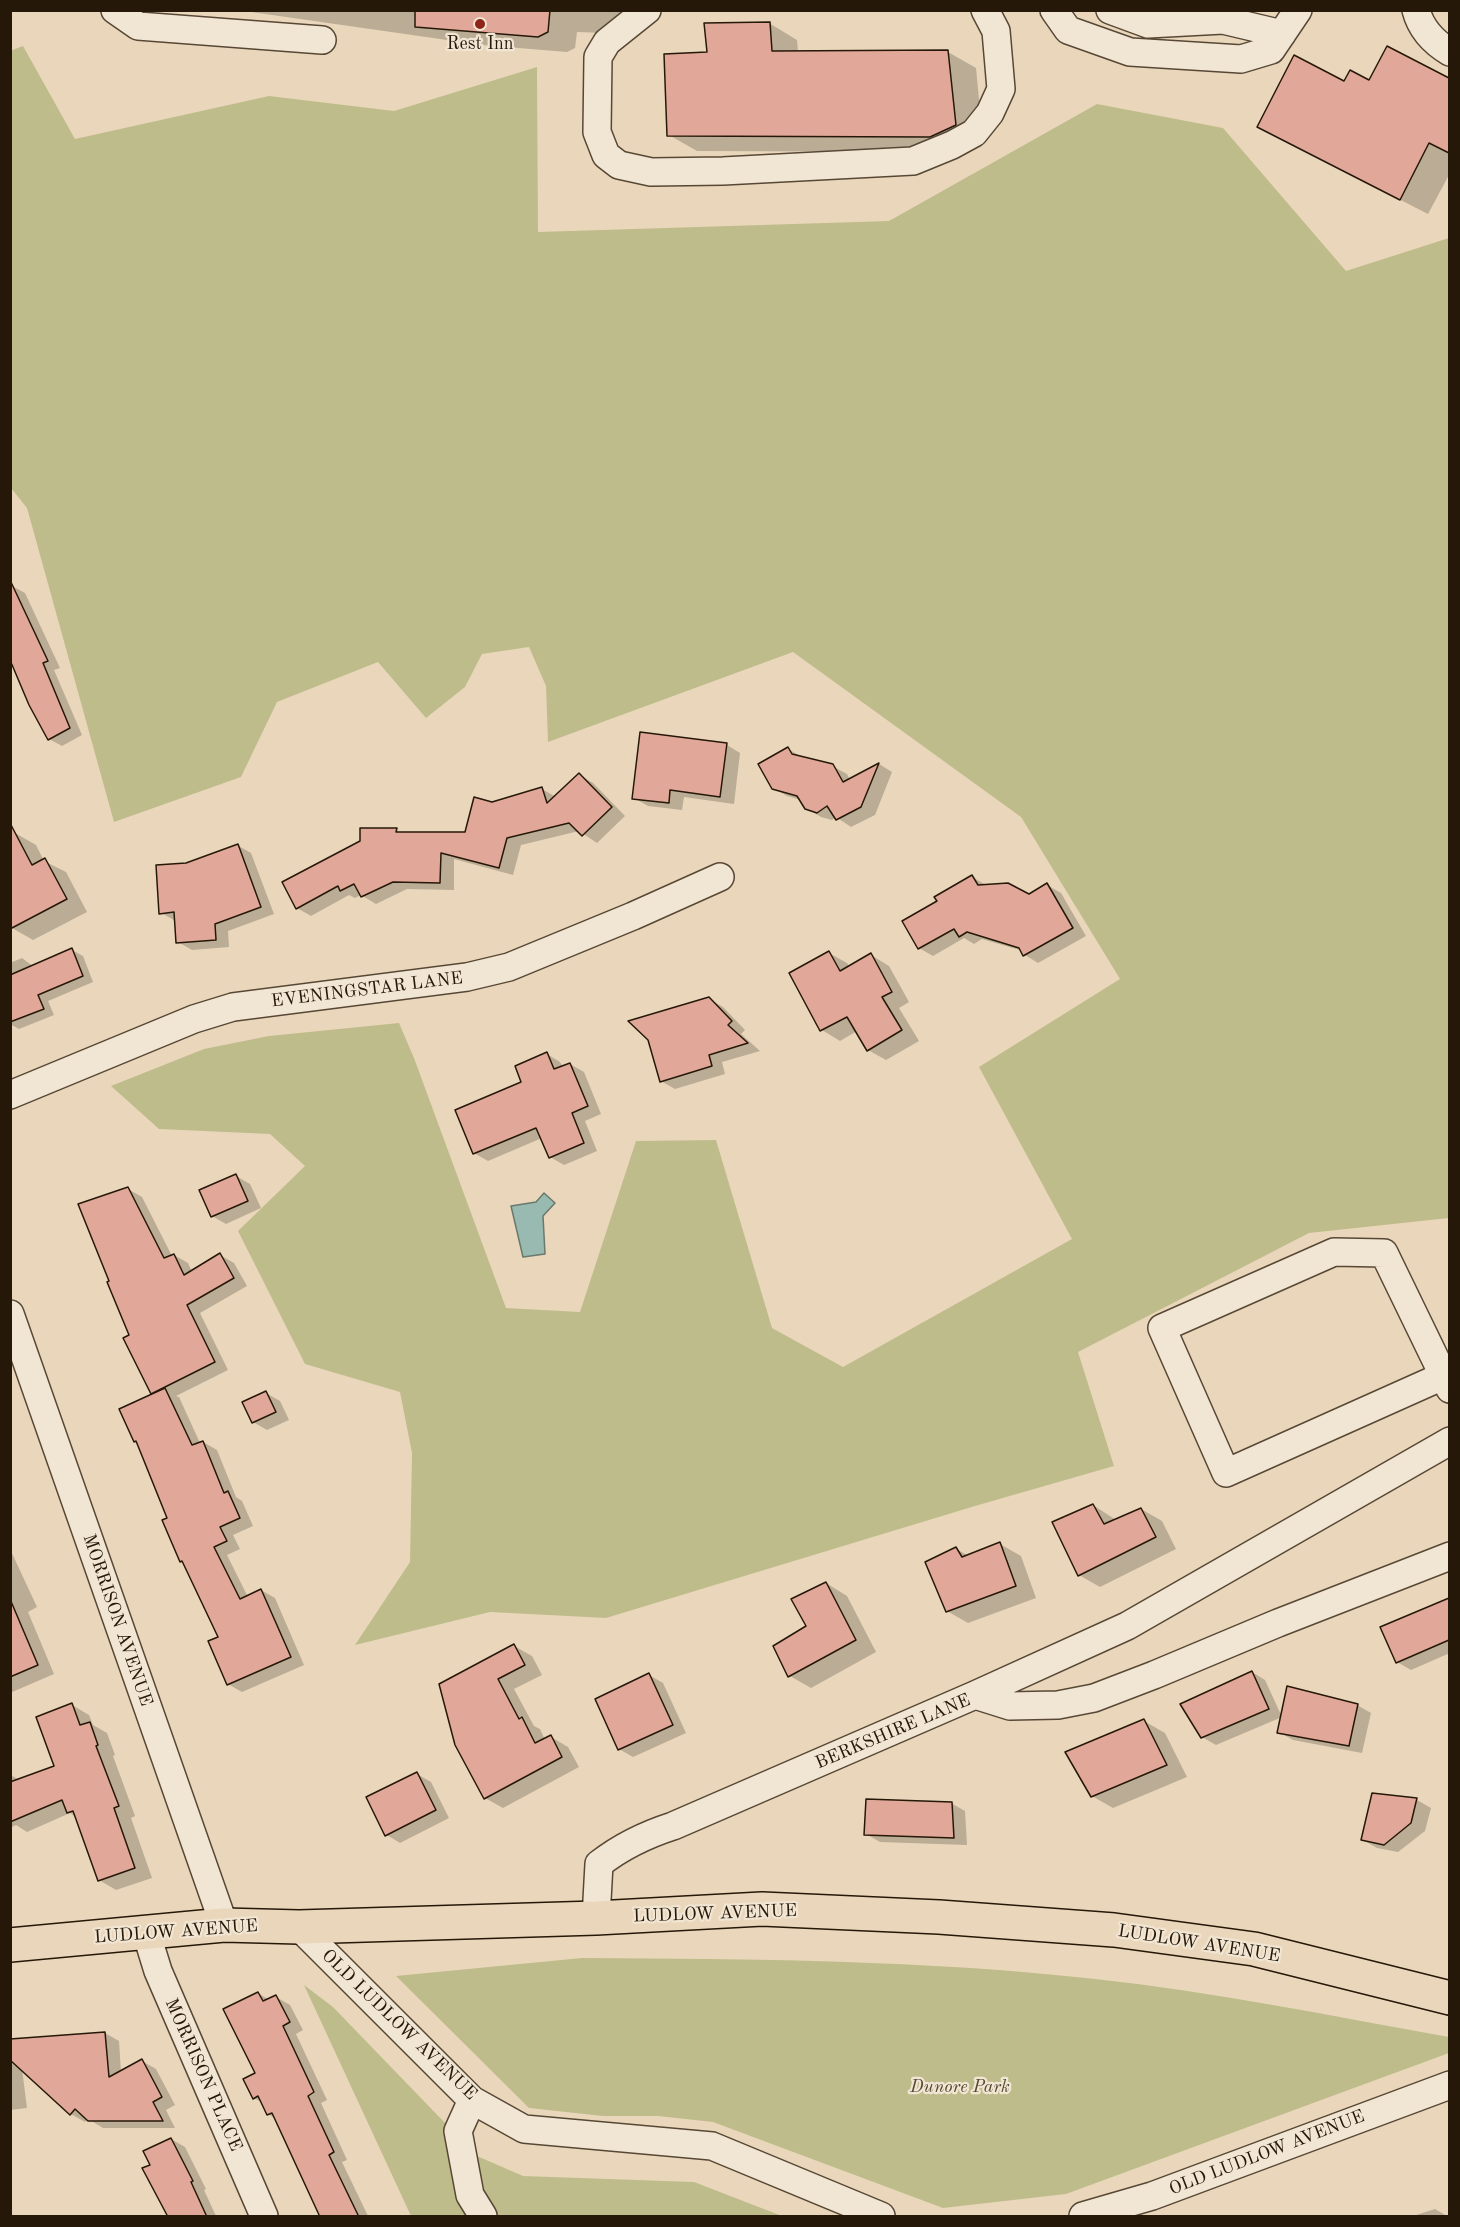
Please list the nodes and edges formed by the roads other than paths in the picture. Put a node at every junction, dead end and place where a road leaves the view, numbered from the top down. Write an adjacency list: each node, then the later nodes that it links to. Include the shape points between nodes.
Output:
1 (115, 10): 9 (street, via 138,26)
2 (647, 10): 3 (street, via 608,42 598,57 597,132 606,155 619,165 651,172 913,161 952,145 974,133 990,113 1001,89 996,31)
3 (985, 10)
4 (1054, 10): 8 (street, via 1068,30 1130,52 1241,59 1271,51)
5 (1110, 10): 8 (street, via 1148,24 1223,20)
6 (1298, 10): 8 (street)
7 (1416, 10): 10 (street, via 1433,42)
8 (1282, 34)
9 (322, 40)
10 (1449, 52)
11 (720, 877): 12 (street, EVENINGSTAR LANE, via 509,967 467,978 233,1007 194,1018)
12 (10, 1095)
13 (10, 1314): 19 (street, MORRISON AVENUE)
14 (1446, 1382): 14 (street, via 1384,1253 1334,1252 1162,1328 1226,1473)
15 (1449, 1441): 17 (street, via 1127,1626)
16 (1449, 1556): 17 (street, BERKSHIRE LANE, via 1094,1698 1058,1705 1010,1706)
17 (975, 1695): 18 (street, BERKSHIRE LANE, via 615,1851 599,1864)
18 (596, 1918): 20 (main road, LUDLOW AVENUE); 23 (main road, LUDLOW AVENUE, via 762,1909 1114,1930 1254,1949)
19 (224, 1925): 20 (main road, LUDLOW AVENUE); 21 (main road, LUDLOW AVENUE)
20 (299, 1927): 25 (street, OLD LUDLOW AVENUE)
21 (146, 1932): 22 (main road, LUDLOW AVENUE); 27 (street, MORRISON PLACE, via 158,1971)
22 (10, 1945)
23 (1449, 1998)
24 (1449, 2085): 26 (street, OLD LUDLOW AVENUE)
25 (472, 2100): 28 (street, via 458,2131 470,2195); 29 (street, OLD LUDLOW AVENUE, via 524,2129 712,2146)
26 (1158, 2206): 30 (street, OLD LUDLOW AVENUE)
27 (264, 2217)
28 (483, 2217)
29 (881, 2217)
30 (1083, 2217)

